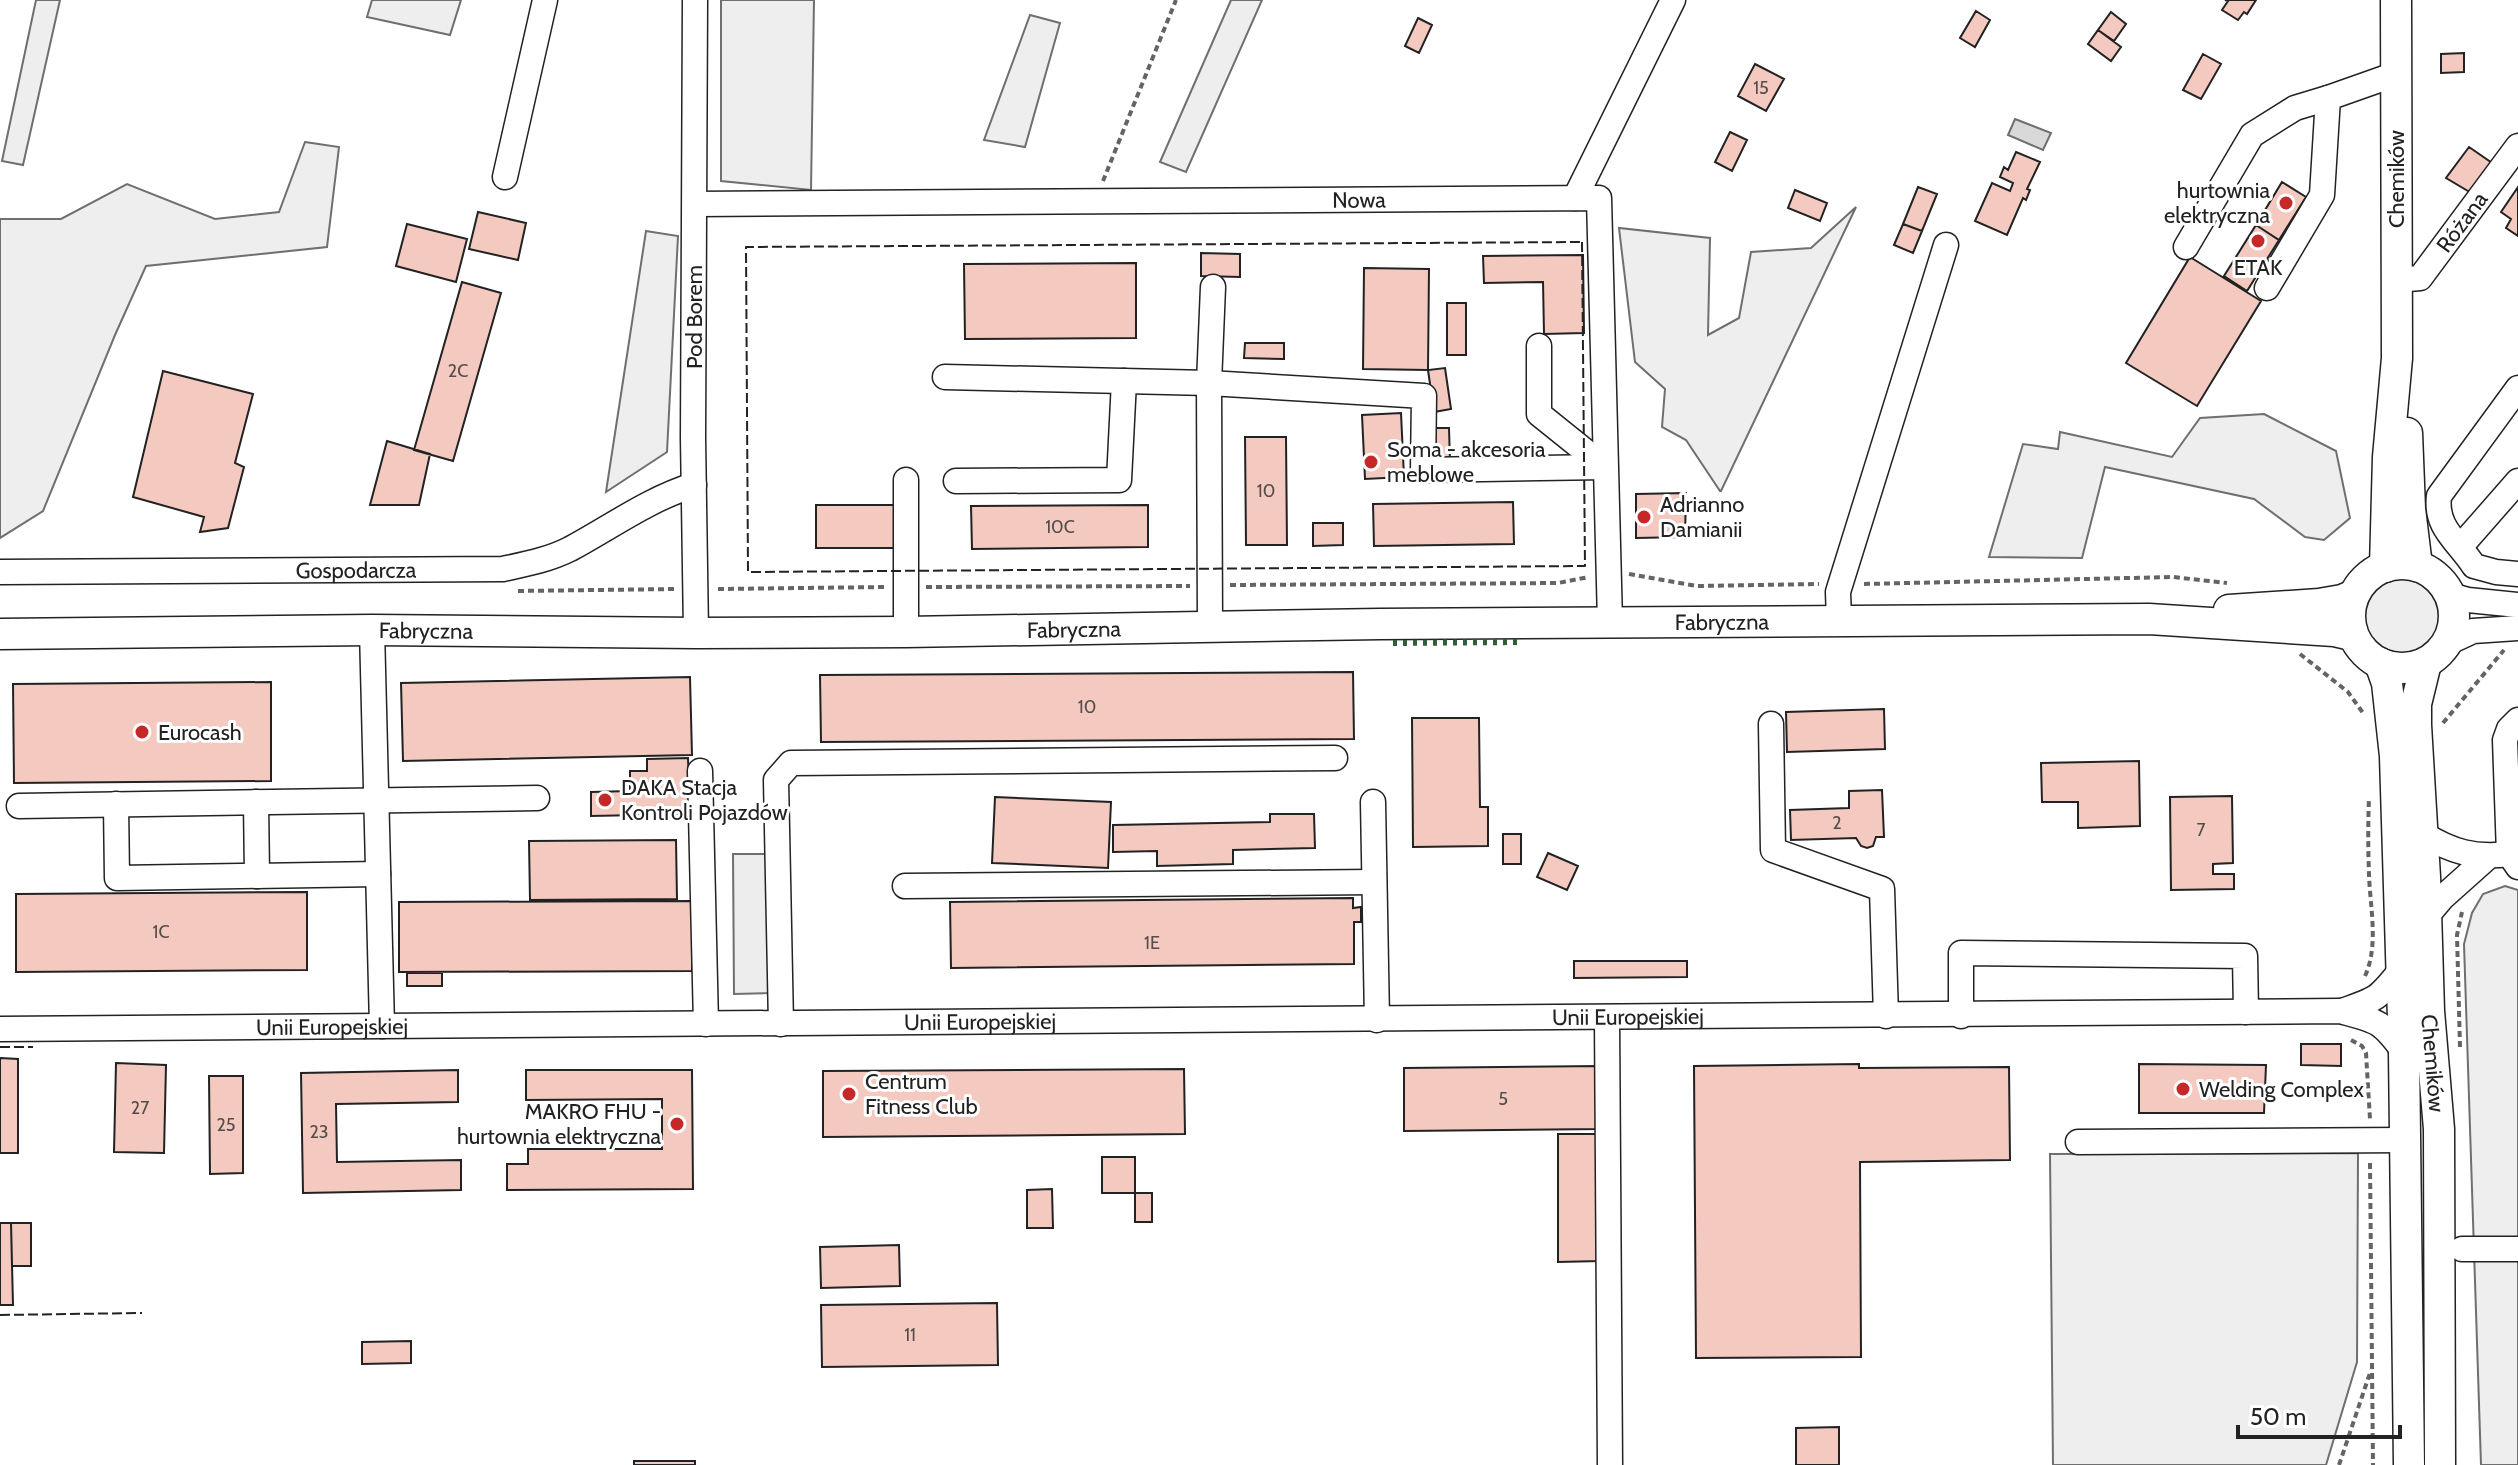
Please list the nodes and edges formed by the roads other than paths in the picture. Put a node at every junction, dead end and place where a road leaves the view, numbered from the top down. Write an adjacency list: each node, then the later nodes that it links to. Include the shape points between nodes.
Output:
1 (545, 0): 8 (street)
2 (695, 0): 10 (street, Pod Borem)
3 (1673, 0): 9 (street)
4 (2396, 0): 5 (main road, Chemików)
5 (2396, 74): 6 (street); 13 (main road, Chemików)
6 (2328, 98): 12 (street, via 2295,108 2252,135); 15 (street, via 2322,195)
7 (2518, 146): 13 (street, Różana, via 2420,278)
8 (505, 177)
9 (1575, 198): 10 (street, Nowa); 22 (street, via 1599,198)
10 (695, 204): 26 (street, Pod Borem)
11 (1946, 245): 36 (street, via 1838,592)
12 (2186, 247)
13 (2396, 280): 17 (main road, Chemików)
14 (1213, 287): 20 (street)
15 (2267, 288)
16 (1539, 346): 22 (street, via 1539,414)
17 (2397, 358): 28 (main road, Chemików); 29 (main road, Chemików)
18 (945, 377): 19 (street)
19 (1124, 381): 20 (street); 24 (street, via 1119,480)
20 (1209, 383): 22 (street, via 1424,396 1423,470); 38 (street)
21 (2518, 388): 27 (street, via 2439,496 2443,527)
22 (1605, 467): 37 (street)
23 (906, 480): 40 (street)
24 (956, 481)
25 (2518, 481): 27 (street)
26 (694, 485): 30 (street, Gospodarcza, via 542,561 503,569); 41 (street, Pod Borem)
27 (2461, 546): 31 (street, via 2474,566)
28 (2417, 566): 29 (main road); 33 (main road, via 2431,572)
29 (2385, 567): 32 (main road, via 2370,574)
30 (0, 572)
31 (2518, 574)
32 (2354, 595): 35 (main road, Fabryczna, via 2319,604); 43 (main road)
33 (2450, 595): 34 (street); 45 (main road, via 2453,627)
34 (2518, 605)
35 (2149, 619): 36 (main road, Fabryczna); 43 (main road, Fabryczna)
36 (1839, 620): 37 (main road, Fabryczna)
37 (1610, 622): 38 (main road, Fabryczna)
38 (1210, 627): 40 (main road, Fabryczna)
39 (372, 630): 41 (main road, Fabryczna); 42 (main road, Fabryczna); 53 (street)
40 (906, 632): 41 (main road, Fabryczna)
41 (696, 633)
42 (0, 634)
43 (2351, 635): 46 (main road)
44 (2515, 635): 45 (street, via 2473,631)
45 (2436, 653): 46 (main road, via 2403,668); 58 (main road, Chemików, via 2416,704)
46 (2380, 663): 65 (main road, Chemików, via 2394,742)
47 (2518, 720): 51 (street, via 2505,740)
48 (1771, 724): 68 (street, via 1773,850 1882,889)
49 (1335, 758): 73 (street, via 791,763 776,780)
50 (700, 771): 72 (street)
51 (2512, 793): 59 (street)
52 (537, 798): 53 (street)
53 (376, 800): 54 (street); 60 (street)
54 (256, 802): 56 (street); 61 (street)
55 (1373, 802): 62 (street)
56 (116, 804): 57 (street); 61 (street, via 117,878)
57 (19, 806)
58 (2423, 834): 59 (street, via 2446,848); 64 (main road, Chemików)
59 (2505, 859): 64 (street, via 2442,898)
60 (378, 874): 61 (street); 74 (street)
61 (257, 876)
62 (1374, 882): 63 (street); 71 (street)
63 (905, 886)
64 (2426, 917): 83 (main road, Chemików, via 2439,1129)
65 (2401, 970): 66 (street, Unii Europejskiej, via 2381,996); 76 (main road, Chemików)
66 (2340, 1011): 67 (street, Unii Europejskiej); 76 (street, Unii Europejskiej, via 2378,1023)
67 (2246, 1012): 69 (street, Unii Europejskiej); 69 (street, via 2245,956 1961,953)
68 (1886, 1016): 69 (street, Unii Europejskiej); 70 (street, Unii Europejskiej)
69 (1961, 1016)
70 (1607, 1019): 71 (street, Unii Europejskiej); 81 (street)
71 (1377, 1020): 73 (street, Unii Europejskiej)
72 (706, 1024): 73 (street, Unii Europejskiej); 74 (street, Unii Europejskiej)
73 (781, 1024)
74 (382, 1026): 75 (street, Unii Europejskiej)
75 (0, 1029)
76 (2404, 1052): 77 (main road, Chemików)
77 (2405, 1140): 78 (street); 82 (main road, Chemików)
78 (2078, 1142)
79 (2462, 1249): 80 (street)
80 (2518, 1249)
81 (1610, 1465)
82 (2409, 1465)
83 (2440, 1465)

